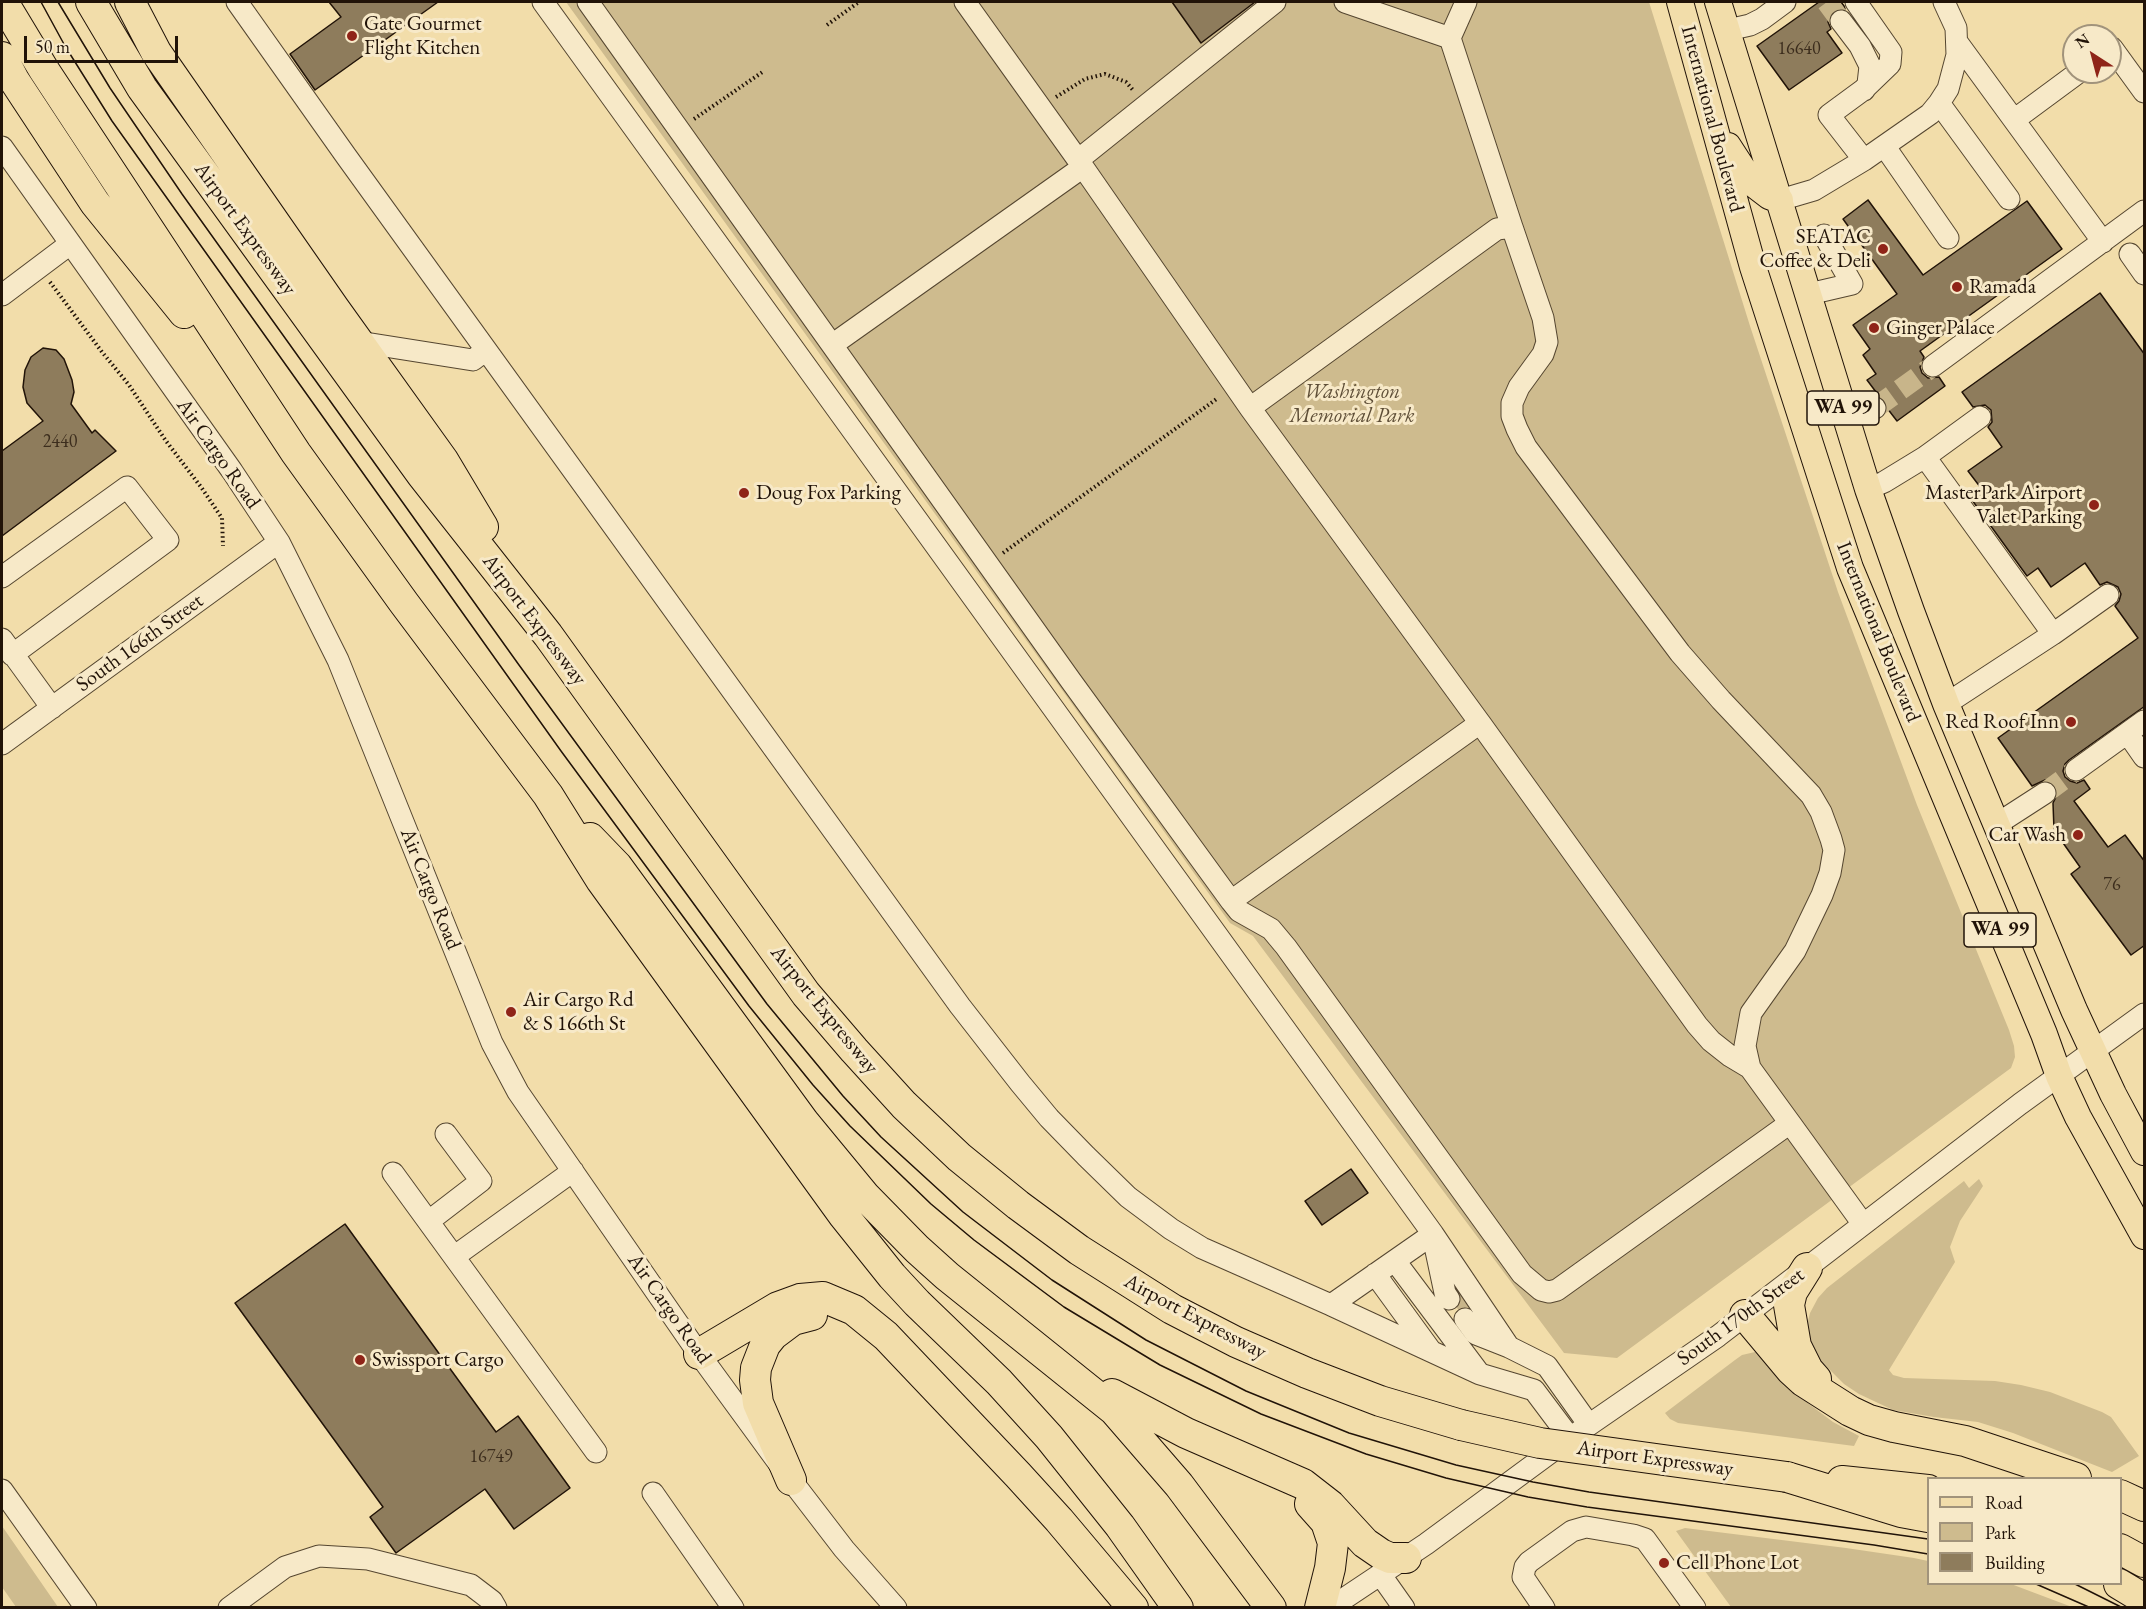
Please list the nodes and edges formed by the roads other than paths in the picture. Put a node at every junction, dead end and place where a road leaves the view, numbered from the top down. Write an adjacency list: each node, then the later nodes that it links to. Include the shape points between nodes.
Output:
1 (3, 2): 52 (highway)
2 (91, 2): 58 (highway, Airport Expressway, via 142,88 415,465)
3 (130, 2): 44 (highway, via 156,52)
4 (237, 2): 46 (street)
5 (543, 2): 83 (street)
6 (588, 2): 45 (street)
7 (965, 2): 31 (street)
8 (1275, 2): 31 (street, via 1146,105)
9 (1345, 2): 18 (street)
10 (1466, 2): 18 (street)
11 (1680, 2): 27 (main road, International Boulevard / WA 99)
12 (1718, 2): 17 (main road, International Boulevard / WA 99)
13 (1785, 2): 17 (street, via 1750,25)
14 (1856, 2): 23 (street, via 1891,52 1890,64)
15 (1944, 2): 19 (street, via 1953,19)
16 (1842, 21): 23 (street, via 1870,66 1869,84)
17 (1728, 30): 33 (main road, International Boulevard / WA 99)
18 (1450, 38): 35 (street)
19 (1957, 42): 25 (street, via 1954,72); 26 (street)
20 (2, 57): 52 (highway, via 95,203)
21 (2122, 61): 24 (street)
22 (2063, 84): 26 (street)
23 (1863, 90): 30 (street, via 1829,115)
24 (2145, 92)
25 (1935, 109): 29 (street); 32 (street)
26 (2014, 120): 38 (street)
27 (1714, 126): 33 (main road, via 1752,183); 75 (main road, International Boulevard / WA 99, via 1753,267 1850,568)
28 (2, 147): 39 (street, Air Cargo Road)
29 (1884, 147): 30 (street); 37 (street)
30 (1864, 160): 33 (street, via 1814,190)
31 (1081, 163): 45 (street); 48 (street)
32 (2009, 199)
33 (1780, 200): 43 (main road, International Boulevard / WA 99)
34 (2145, 211): 38 (street)
35 (1512, 227): 48 (street, via 1497,229); 74 (street, via 1547,342 1512,403 1512,416 1526,447 1680,653 1811,795 1832,839 1830,873 1822,895 1795,951 1751,1013 1744,1046)
36 (1824, 235): 43 (street, via 1852,284)
37 (1948, 238)
38 (2103, 242): 47 (street)
39 (70, 244): 42 (street); 55 (street, Air Cargo Road)
40 (2130, 254): 41 (street)
41 (2145, 274)
42 (2, 294)
43 (1809, 294): 50 (main road, International Boulevard / WA 99)
44 (359, 342): 46 (street, via 472,360); 58 (highway, via 443,460)
45 (832, 345): 71 (street)
46 (486, 350): 89 (street, via 960,1006 1049,1118 1128,1197 1171,1229 1202,1248)
47 (1933, 366)
48 (1250, 408): 63 (street)
49 (1875, 408): 50 (street)
50 (1846, 417): 54 (main road, International Boulevard / WA 99)
51 (1980, 417): 53 (street)
52 (297, 453): 69 (highway)
53 (1925, 457): 54 (street); 59 (street)
54 (1868, 489): 61 (main road, International Boulevard / WA 99)
55 (279, 542): 62 (street, South 166th Street); 79 (street, Air Cargo Road, via 338,660 492,1043 518,1092)
56 (2, 577): 60 (street, via 127,487 168,540)
57 (2108, 595): 59 (street)
58 (549, 634): 108 (highway, Airport Expressway, bridge, via 806,994 854,1050 904,1105 967,1163 1079,1250 1172,1309 1316,1377 1380,1401 1540,1443 1787,1477)
59 (2053, 634): 61 (street)
60 (7, 647): 62 (street)
61 (1946, 704): 70 (main road, International Boulevard / WA 99)
62 (52, 708): 65 (street, South 166th Street)
63 (1480, 723): 71 (street); 74 (street, via 1697,1024 1730,1056)
64 (2136, 727): 66 (street); 67 (street)
65 (2, 744)
66 (2145, 757)
67 (2076, 770)
68 (2045, 793): 70 (street)
69 (548, 795): 92 (highway, via 617,866 804,1122 865,1196 917,1249); 125 (highway, via 601,880 844,1216 911,1297 1043,1430)
70 (1997, 824): 73 (main road, International Boulevard / WA 99)
71 (1231, 901): 76 (street, via 1239,911 1271,929 1286,947 1522,1274 1541,1290 1549,1292 1565,1286)
72 (2145, 1014): 73 (street, South 170th Street)
73 (2094, 1051): 75 (street, South 170th Street); 78 (main road, International Boulevard / WA 99)
74 (1750, 1068): 76 (street)
75 (2059, 1076): 82 (street, South 170th Street); 84 (main road, International Boulevard / WA 99)
76 (1790, 1123): 82 (street)
77 (446, 1134): 81 (street, via 481,1181)
78 (2145, 1152)
79 (573, 1171): 85 (street); 95 (street, Air Cargo Road)
80 (393, 1173): 81 (street)
81 (429, 1221): 85 (street)
82 (1863, 1224): 87 (street, South 170th Street)
83 (1433, 1234): 86 (street); 88 (street); 93 (street)
84 (2145, 1236)
85 (455, 1256): 103 (street)
86 (1385, 1267): 89 (street); 94 (street); 96 (street); 97 (street)
87 (1807, 1268): 90 (street, South 170th Street); 99 (highway, via 1789,1305 1796,1346 1808,1370)
88 (1454, 1296)
89 (1331, 1305): 94 (street)
90 (1745, 1315): 99 (highway, via 1791,1370); 101 (street, South 170th Street)
91 (1470, 1316): 93 (street, via 1476,1334)
92 (1019, 1334): 100 (highway); 126 (highway, via 1070,1372 1131,1427)
93 (1509, 1347): 101 (street, via 1547,1366)
94 (1432, 1353): 96 (street)
95 (699, 1354): 98 (highway, via 788,1302 823,1297 864,1316); 105 (street, Air Cargo Road)
96 (1456, 1363): 97 (street)
97 (1480, 1374): 102 (street, via 1534,1390)
98 (932, 1385): 105 (highway, via 839,1318 815,1314 793,1320 765,1345 755,1380 758,1403); 124 (highway, via 1059,1520)
99 (1836, 1402): 104 (highway, via 1869,1420 1965,1441)
100 (1126, 1403): 114 (highway, via 1303,1484 1381,1554); 127 (highway, via 1200,1452 1288,1490 1318,1512 1333,1543)
101 (1589, 1425): 102 (street, South 170th Street)
102 (1570, 1438): 114 (street, South 170th Street)
103 (596, 1452)
104 (2070, 1477)
105 (791, 1480): 123 (street, Air Cargo Road, via 844,1550)
106 (2, 1490): 119 (street)
107 (1927, 1490): 108 (highway, Airport Expressway)
108 (1863, 1492): 112 (highway, via 1901,1512)
109 (653, 1493): 122 (street)
110 (2122, 1495): 111 (highway)
111 (2145, 1506)
112 (1927, 1517)
113 (2122, 1550): 115 (highway)
114 (1406, 1558): 116 (street, South 170th Street)
115 (2145, 1562)
116 (1380, 1574): 128 (street, South 170th Street); 129 (street)
117 (2121, 1585): 118 (highway)
118 (2145, 1599)
119 (86, 1608)
120 (229, 1608): 121 (street, via 285,1567 319,1556 368,1559 471,1585)
121 (496, 1608)
122 (733, 1608)
123 (896, 1608)
124 (1133, 1608)
125 (1178, 1608)
126 (1271, 1608)
127 (1320, 1608)
128 (1330, 1608)
129 (1404, 1608)
130 (1544, 1608): 131 (street, via 1526,1582 1525,1567 1572,1531 1586,1527 1645,1539)
131 (1695, 1608)

